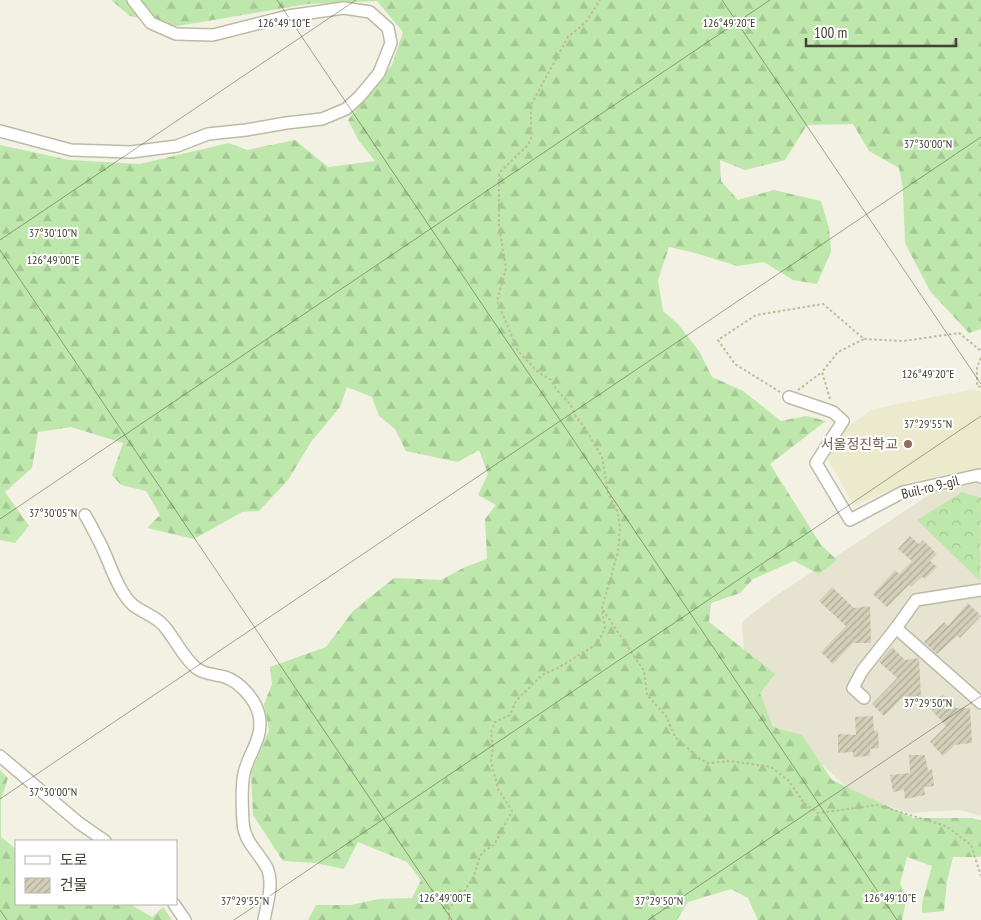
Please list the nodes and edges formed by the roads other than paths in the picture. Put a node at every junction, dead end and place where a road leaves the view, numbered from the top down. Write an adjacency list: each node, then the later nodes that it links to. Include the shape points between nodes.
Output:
1 (133, 0): 2 (street, via 151,23 176,34 213,34 288,16 353,9 370,12 388,28 391,43 379,73 360,96 346,109 322,120 208,134 177,146 131,152 71,150)
2 (0, 131)
3 (789, 397): 4 (street, Buil-ro 9-gil, via 833,412 842,421 816,462 850,520 903,492)
4 (981, 477)
5 (85, 515): 14 (street, via 121,588 133,605 163,624 197,669 238,684 249,695 260,715 258,740 245,772 243,824 249,844 266,868 270,880)
6 (981, 590): 7 (street, via 916,600)
7 (896, 628): 8 (street, via 862,671 853,688); 9 (street)
8 (864, 698)
9 (981, 703)
10 (0, 756): 11 (street)
11 (104, 840)
12 (175, 905): 13 (street)
13 (185, 920)
14 (264, 920)

